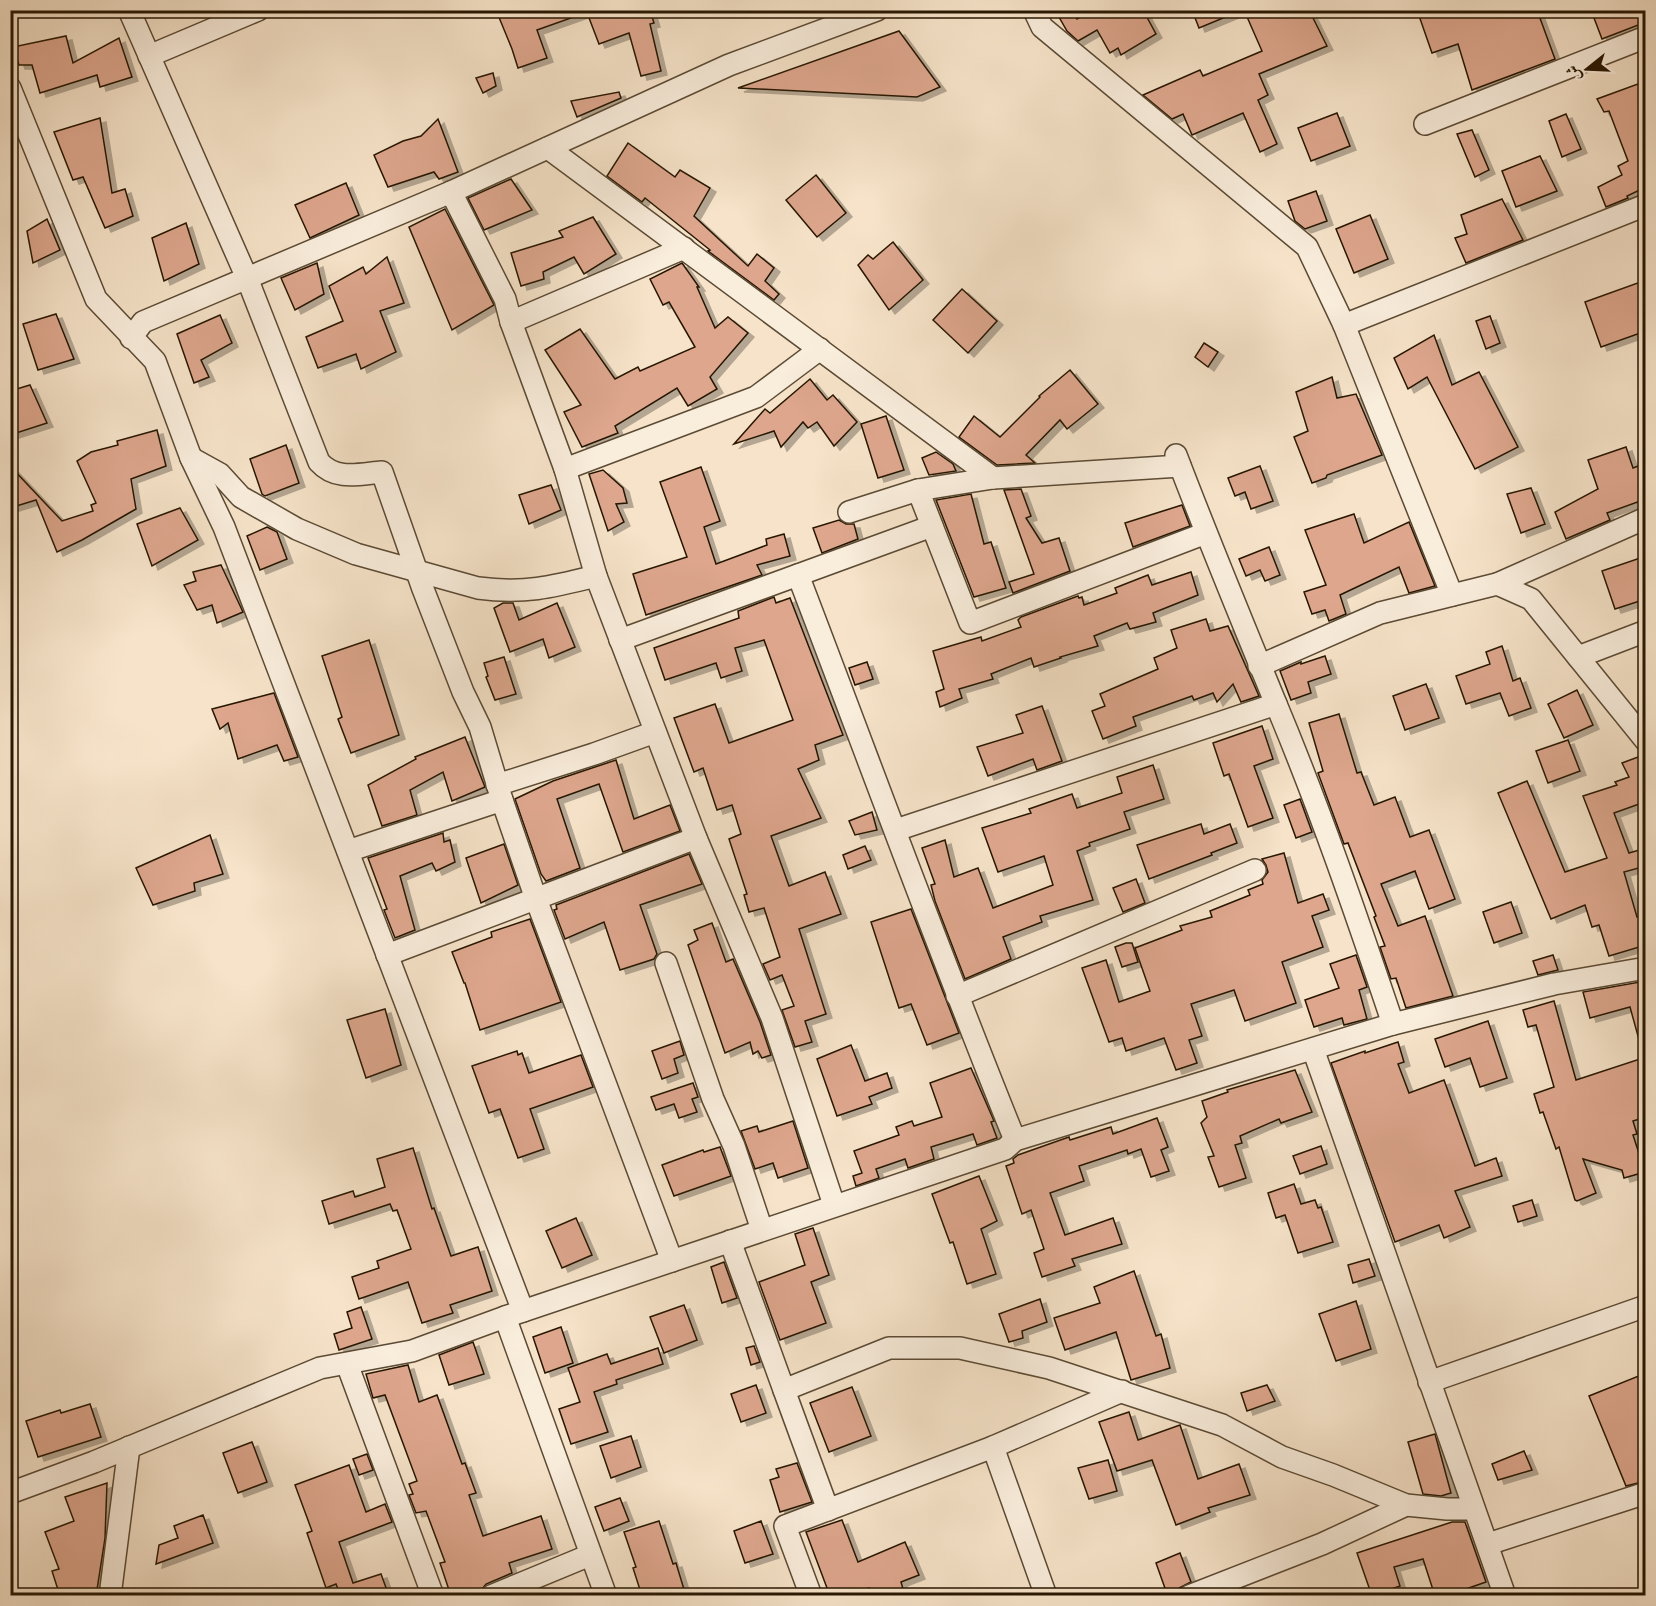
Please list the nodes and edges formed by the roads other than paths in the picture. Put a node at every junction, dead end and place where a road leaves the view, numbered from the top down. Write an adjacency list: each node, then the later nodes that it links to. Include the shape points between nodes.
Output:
1 (129, 10): 6 (street)
2 (258, 10): 6 (street)
3 (876, 10): 9 (street, via 729,65)
4 (1034, 10): 15 (street, via 1042,27 1307,247)
5 (1646, 37): 8 (street)
6 (149, 56): 13 (street)
7 (10, 88): 16 (street, via 96,299)
8 (1425, 124)
9 (548, 148): 10 (street); 12 (street)
10 (451, 192): 13 (street); 14 (street, via 505,299)
11 (1646, 205): 15 (street)
12 (684, 248): 14 (street); 17 (street)
13 (247, 278): 16 (street, via 143,322); 26 (street, via 319,462 332,473 345,476 382,472)
14 (511, 322): 19 (street)
15 (1344, 325): 30 (street)
16 (131, 338): 18 (street, via 155,361)
17 (820, 350): 19 (street, via 756,397); 20 (street)
18 (191, 458): 26 (street, via 220,474 241,497 297,529 356,554); 41 (street, via 224,527)
19 (564, 469): 28 (street)
20 (993, 478): 21 (street); 25 (street, via 1178,461)
21 (918, 490): 22 (street); 24 (street)
22 (849, 512)
23 (1646, 518): 29 (street)
24 (932, 526): 25 (street, via 970,623); 27 (street)
25 (1206, 533): 34 (street)
26 (416, 570): 28 (street, via 478,588 513,591); 38 (street, via 480,727)
27 (798, 574): 32 (street); 39 (street)
28 (596, 576): 32 (street)
29 (1497, 584): 30 (street); 33 (street, via 1531,599)
30 (1452, 596): 34 (street, via 1380,613)
31 (1646, 631): 33 (street)
32 (620, 640): 36 (street)
33 (1578, 657): 37 (street)
34 (1259, 666): 35 (street)
35 (1276, 704): 39 (street); 48 (street, via 1353,903)
36 (655, 732): 38 (street); 40 (street)
37 (1645, 740)
38 (500, 793): 41 (street); 43 (street)
39 (896, 830): 47 (street)
40 (696, 838): 43 (street); 51 (street, via 772,1018)
41 (348, 851): 44 (street)
42 (1255, 870): 47 (street)
43 (536, 899): 44 (street); 54 (street)
44 (387, 955): 56 (street)
45 (666, 963): 52 (street)
46 (1646, 968): 48 (street, via 1554,984)
47 (957, 996): 50 (street)
48 (1393, 1024): 49 (street)
49 (1313, 1049): 50 (street); 58 (street)
50 (1016, 1140): 51 (street, via 1005,1149)
51 (834, 1205): 52 (street)
52 (762, 1230): 53 (street)
53 (730, 1241): 54 (street); 59 (street)
54 (672, 1261): 56 (street)
55 (1646, 1306): 58 (street)
56 (514, 1314): 57 (street, via 411,1351); 69 (street)
57 (347, 1364): 62 (street, via 320,1368); 71 (street)
58 (1429, 1382): 66 (street)
59 (784, 1390): 60 (street, via 889,1348 960,1348 1049,1368); 67 (street)
60 (1122, 1391): 61 (street); 65 (street, via 1222,1425 1282,1457)
61 (993, 1447): 67 (street); 75 (street)
62 (129, 1448): 63 (street); 70 (street)
63 (10, 1493)
64 (1646, 1493): 68 (street)
65 (1406, 1505): 66 (street); 76 (street, via 1322,1544)
66 (1473, 1509): 68 (street)
67 (828, 1510): 74 (street, via 785,1526)
68 (1488, 1544): 77 (street)
69 (590, 1555): 72 (street); 73 (street)
70 (110, 1596)
71 (433, 1596)
72 (490, 1596)
73 (606, 1596)
74 (811, 1596)
75 (1046, 1596)
76 (1189, 1596)
77 (1505, 1596)

